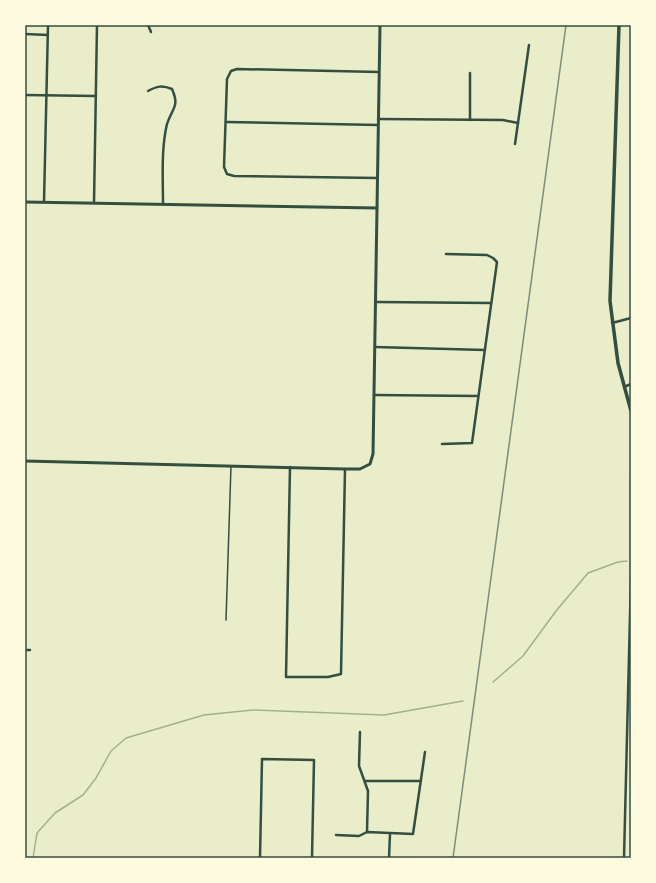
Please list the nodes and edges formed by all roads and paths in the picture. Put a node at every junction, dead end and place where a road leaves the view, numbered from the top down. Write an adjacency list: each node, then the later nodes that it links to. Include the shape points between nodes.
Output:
1 (48, 25): 8 (street)
2 (97, 25): 15 (street)
3 (148, 25): 6 (street)
4 (380, 25): 10 (street)
5 (619, 25): 32 (main road, via 610,286)
6 (151, 32)
7 (25, 34): 8 (street)
8 (48, 35): 14 (street)
9 (529, 45): 19 (street)
10 (379, 72): 16 (street); 18 (street, via 234,70 227,78)
11 (470, 73): 17 (street)
12 (148, 91): 26 (street, via 156,86 164,86 172,89 176,99 176,107 168,122 164,138)
13 (25, 95): 14 (street)
14 (46, 95): 15 (street); 24 (street)
15 (96, 96): 25 (street)
16 (378, 118): 17 (street); 20 (street)
17 (470, 120): 19 (street, via 503,120)
18 (226, 122): 20 (street); 22 (street, via 224,167 227,174)
19 (518, 123): 21 (street)
20 (378, 125): 22 (street)
21 (515, 144)
22 (377, 178): 27 (street)
23 (25, 202): 24 (street)
24 (44, 202): 25 (street)
25 (94, 203): 26 (street)
26 (163, 204): 27 (street)
27 (377, 208): 29 (street)
28 (446, 254): 30 (street, via 487,255 497,262)
29 (376, 302): 30 (street); 33 (street)
30 (491, 303): 34 (street)
31 (631, 318): 32 (street)
32 (612, 323): 36 (main road, via 616,356)
33 (375, 348): 34 (street); 37 (street)
34 (485, 350): 38 (street)
35 (631, 384): 36 (street)
36 (624, 387): 39 (main road)
37 (374, 395): 38 (street); 44 (street, via 373,454 370,464 360,469)
38 (478, 396): 40 (street, via 472,443)
39 (631, 411)
40 (442, 444)
41 (25, 461): 42 (street)
42 (231, 466): 43 (street); 46 (lane)
43 (290, 467): 44 (street); 44 (street, via 286,677 328,678 341,674)
44 (345, 469)
45 (631, 476): 59 (street)
46 (226, 620)
47 (25, 650): 48 (street)
48 (30, 650)
49 (360, 732): 51 (street, via 359,759)
50 (425, 752): 52 (street)
51 (364, 781): 52 (street); 53 (street, via 368,791)
52 (421, 781): 54 (street, via 414,833)
53 (367, 832): 54 (street); 55 (street, via 359,836)
54 (390, 834): 58 (street)
55 (336, 835)
56 (260, 858): 57 (street, via 262,759 314,760)
57 (312, 858)
58 (389, 858)
59 (624, 858)

